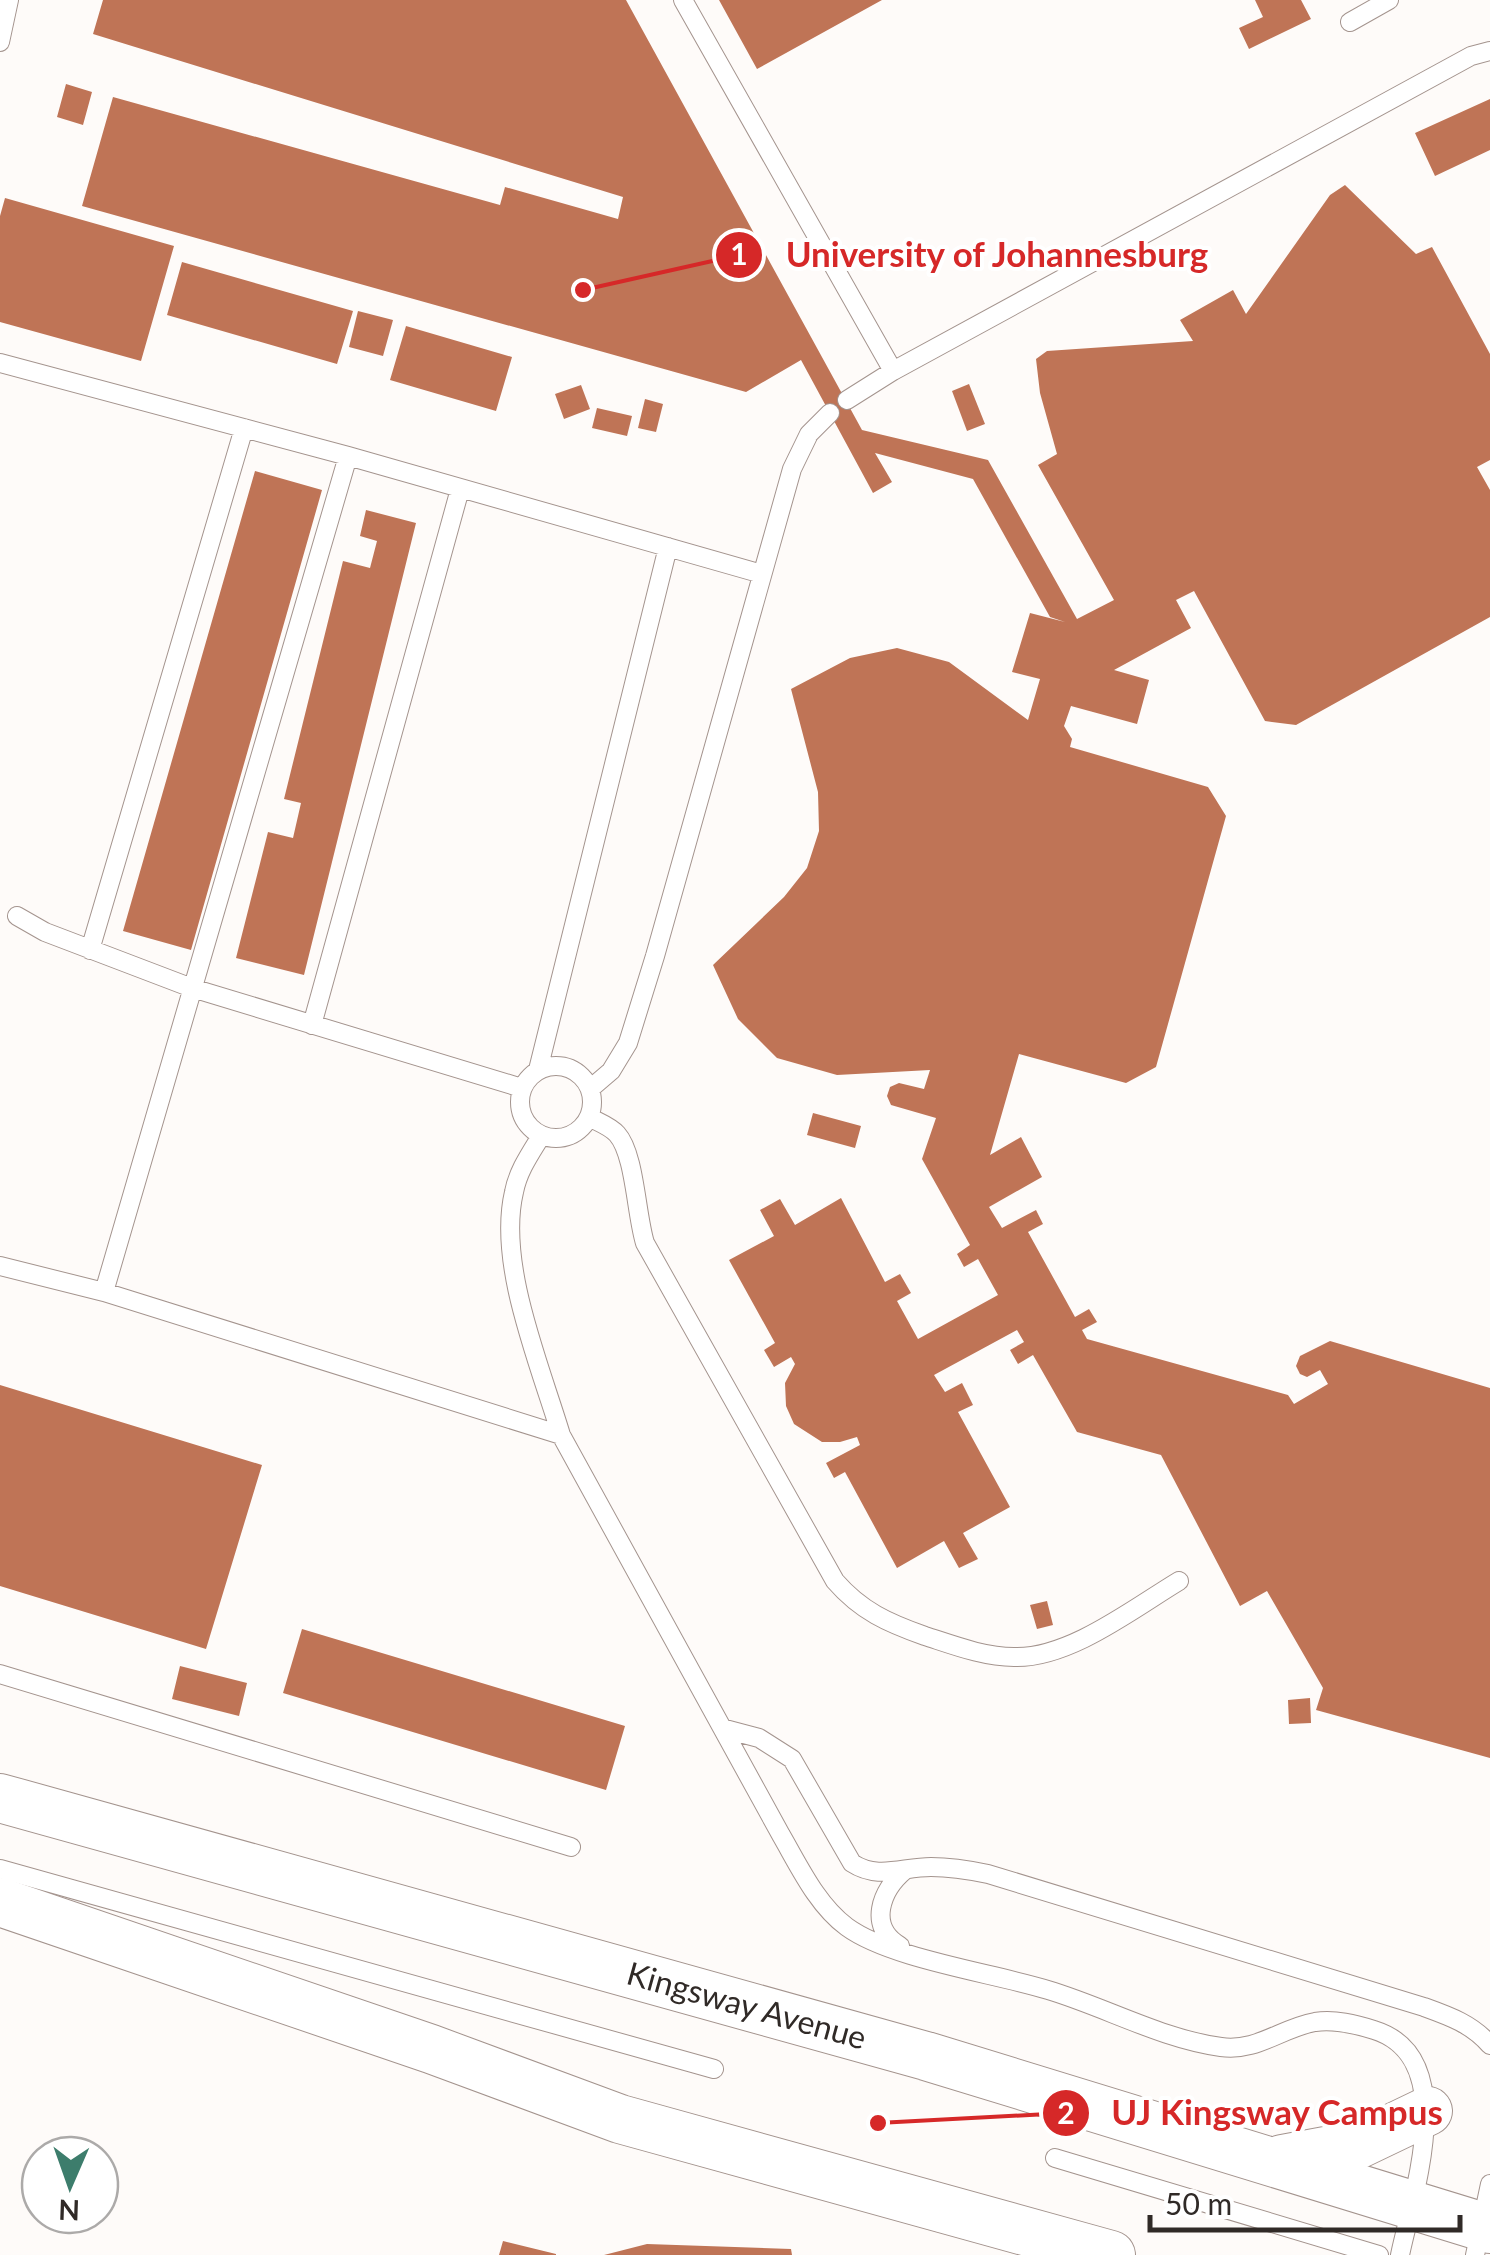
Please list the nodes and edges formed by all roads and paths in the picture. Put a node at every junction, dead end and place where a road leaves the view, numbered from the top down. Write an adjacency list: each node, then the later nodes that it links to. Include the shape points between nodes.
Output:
1 (9, 0): 5 (lane)
2 (683, 0): 8 (lane)
3 (1389, 0): 4 (lane)
4 (1350, 22)
5 (0, 42)
6 (1490, 50): 8 (lane)
7 (0, 364): 11 (lane)
8 (893, 371): 9 (lane)
9 (847, 400)
10 (830, 413): 15 (lane, via 809,434 792,469)
11 (244, 428): 12 (lane); 17 (lane)
12 (348, 456): 13 (lane); 18 (lane)
13 (460, 489): 14 (lane); 19 (lane)
14 (668, 547): 15 (lane); 20 (lane)
15 (762, 574): 22 (lane, via 628,1043)
16 (17, 916): 17 (lane)
17 (90, 950): 18 (lane)
18 (192, 988): 19 (lane); 26 (lane)
19 (312, 1025): 21 (lane)
20 (538, 1070): 21 (lane); 22 (lane, via 569,1067)
21 (522, 1088): 24 (lane, via 521,1115)
22 (590, 1089): 23 (lane)
23 (589, 1118): 24 (lane, via 569,1136); 28 (lane, via 615,1130 624,1144 646,1244 852,1601 891,1624 1014,1657 1052,1651)
24 (541, 1136): 27 (lane, via 521,1168 509,1224 513,1272)
25 (0, 1266): 26 (lane)
26 (104, 1292): 27 (lane)
27 (561, 1435): 30 (lane)
28 (1179, 1581)
29 (0, 1674): 32 (lane)
30 (725, 1730): 34 (lane, via 759,1738 792,1759 852,1863 879,1874); 36 (lane, via 813,1890 845,1926)
31 (0, 1798): 41 (main road, Kingsway Avenue, via 926,2056)
32 (570, 1848)
33 (0, 1869): 38 (lane)
34 (906, 1869): 36 (lane, via 889,1883 880,1916 889,1940); 37 (lane, via 988,1874 1234,1947 1456,2018)
35 (0, 1902): 44 (main road, via 620,2118)
36 (914, 1954): 39 (lane, via 1050,1990 1219,2047 1256,2046 1332,2021 1387,2034 1416,2065)
37 (1490, 2045)
38 (714, 2069)
39 (1428, 2111): 41 (main road, via 1357,2145); 42 (lane)
40 (1055, 2158): 45 (lane)
41 (1273, 2160): 42 (main road, Kingsway Avenue)
42 (1411, 2203): 43 (main road, Kingsway Avenue); 46 (lane)
43 (1484, 2223)
44 (1111, 2255)
45 (1379, 2255)
46 (1400, 2255)

